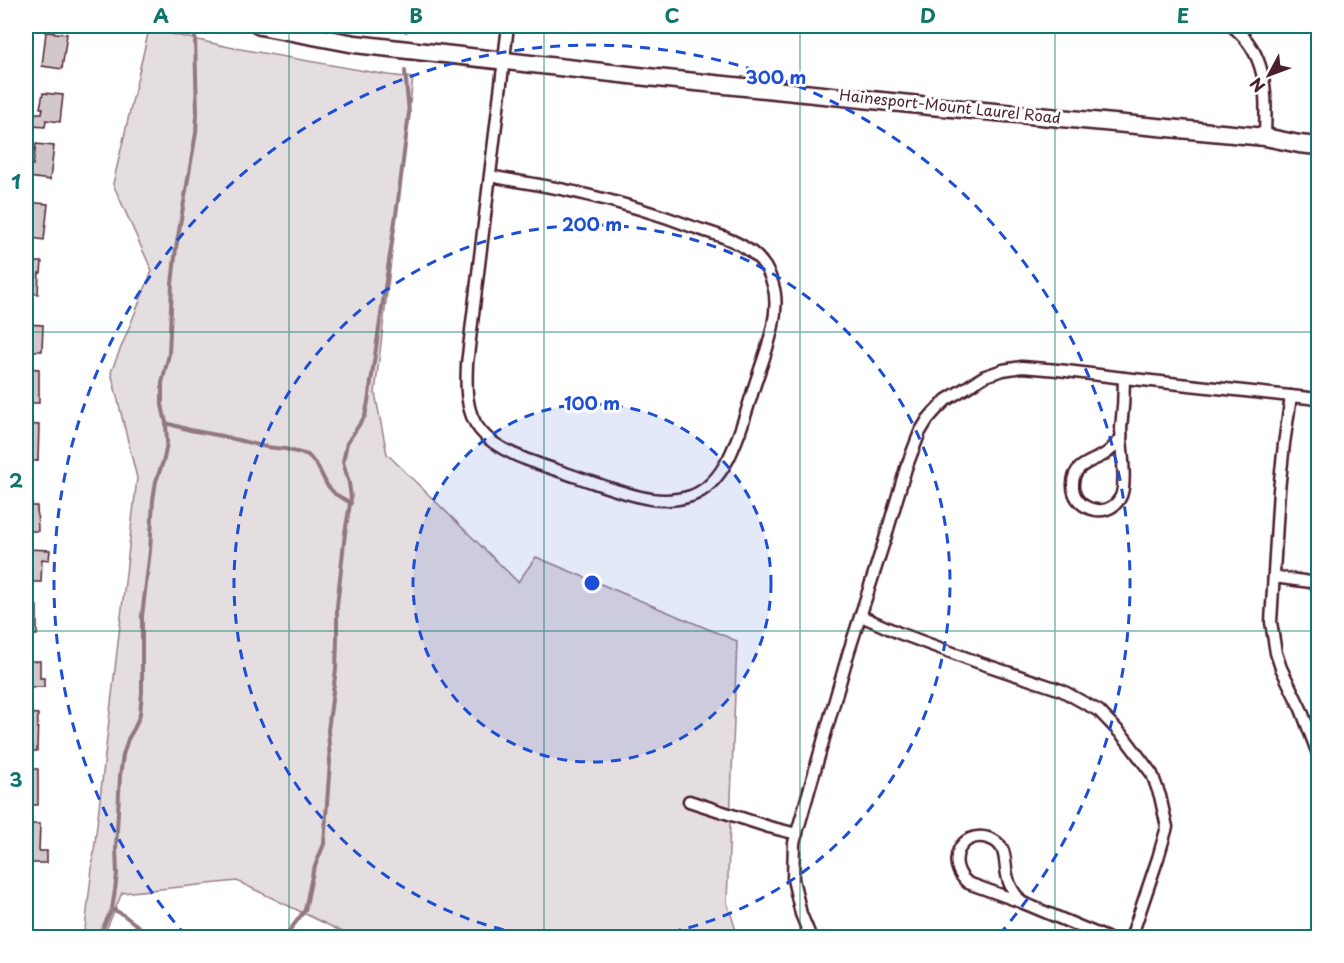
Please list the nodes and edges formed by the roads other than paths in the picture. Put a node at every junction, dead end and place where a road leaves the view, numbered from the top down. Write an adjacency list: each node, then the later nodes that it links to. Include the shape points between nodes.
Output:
1 (260, 26): 4 (main road, Hainesport-Mount Laurel Road, via 355,44)
2 (508, 26): 4 (street)
3 (1233, 26): 5 (street, via 1250,43 1262,69)
4 (504, 61): 5 (main road, Hainesport-Mount Laurel Road); 7 (street)
5 (1265, 137): 6 (main road, Hainesport-Mount Laurel Road)
6 (1318, 146)
7 (490, 176): 7 (street, via 466,383 479,429 503,449 519,456 635,495 678,499 704,489 720,473 731,453 771,335 776,302 768,272 741,245 684,223 589,195)
8 (1124, 378): 9 (street); 11 (street); 14 (street, via 1016,367 985,376 946,400 928,419 915,444)
9 (1292, 396): 10 (street); 12 (street, via 1279,490)
10 (1318, 399)
11 (1121, 438): 11 (street, via 1106,454 1084,464 1074,477 1077,501 1091,510 1108,509 1120,498)
12 (1274, 577): 13 (street); 15 (street, via 1270,622 1276,654)
13 (1318, 583)
14 (861, 616): 17 (street); 21 (street, via 1061,690 1099,711 1125,738 1152,774 1167,827)
15 (1318, 754)
16 (689, 801): 17 (street)
17 (797, 834): 19 (street, via 793,879)
18 (1021, 902): 18 (street, via 1008,882 1005,857 997,843 982,837 967,841 957,854 962,878); 20 (street)
19 (811, 938)
20 (1107, 938)
21 (1131, 938)

